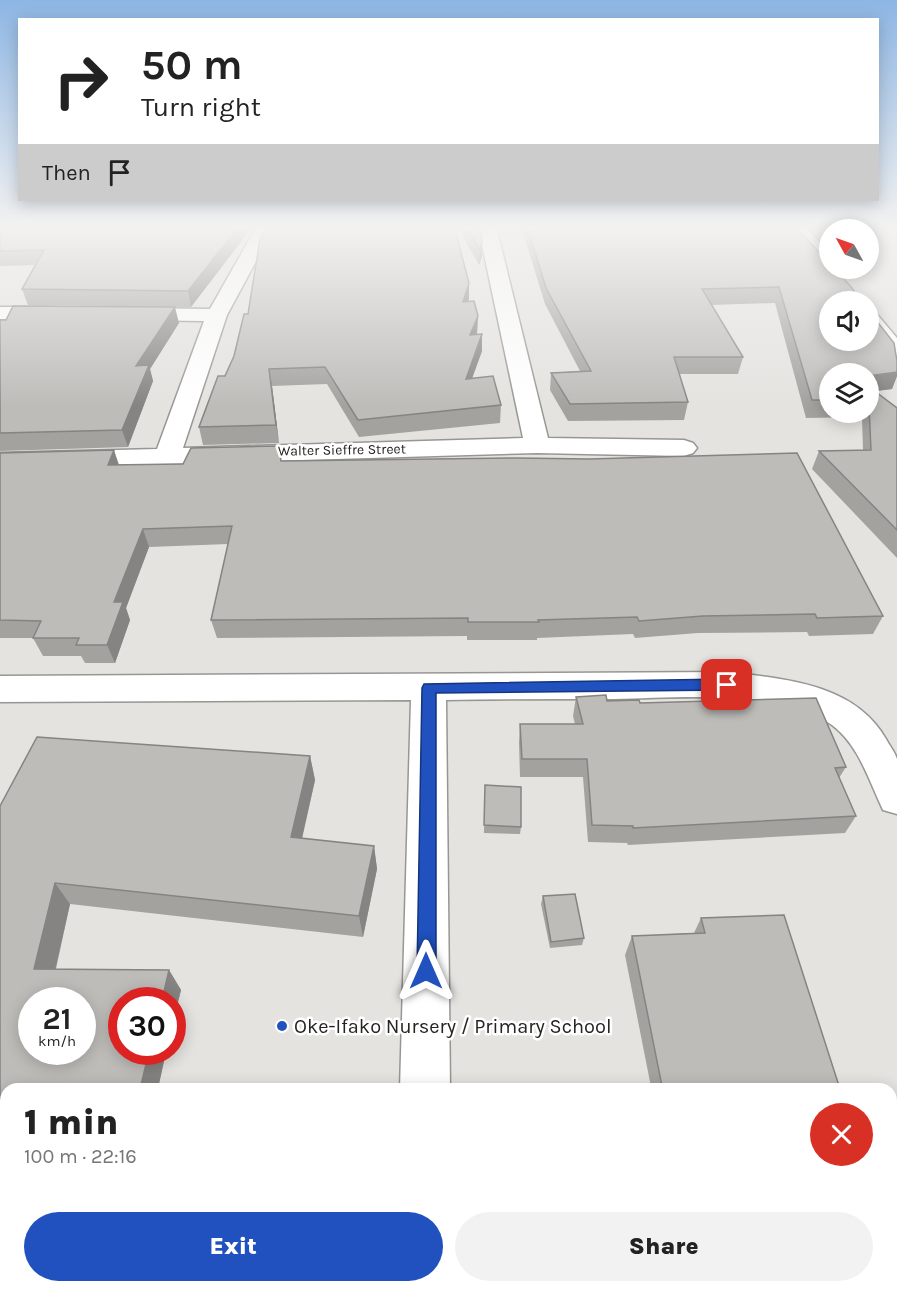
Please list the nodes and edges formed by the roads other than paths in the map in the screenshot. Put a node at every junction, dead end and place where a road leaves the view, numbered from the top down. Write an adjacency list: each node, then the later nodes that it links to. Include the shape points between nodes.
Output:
1 (233, 286): 6 (street)
2 (501, 286): 9 (street)
3 (0, 313): 4 (street)
4 (69, 313)
5 (114, 314): 6 (street)
6 (218, 315): 11 (street)
7 (879, 330): 8 (street)
8 (897, 353)
9 (537, 445): 10 (street, Walter Sieffre Street); 11 (street, Walter Sieffre Street)
10 (684, 448)
11 (168, 454): 12 (street, Walter Sieffre Street)
12 (0, 460)
13 (429, 688): 14 (street); 15 (street, via 727,685 799,695 831,706 860,730); 16 (street)
14 (0, 690)
15 (897, 798)
16 (425, 1083)

